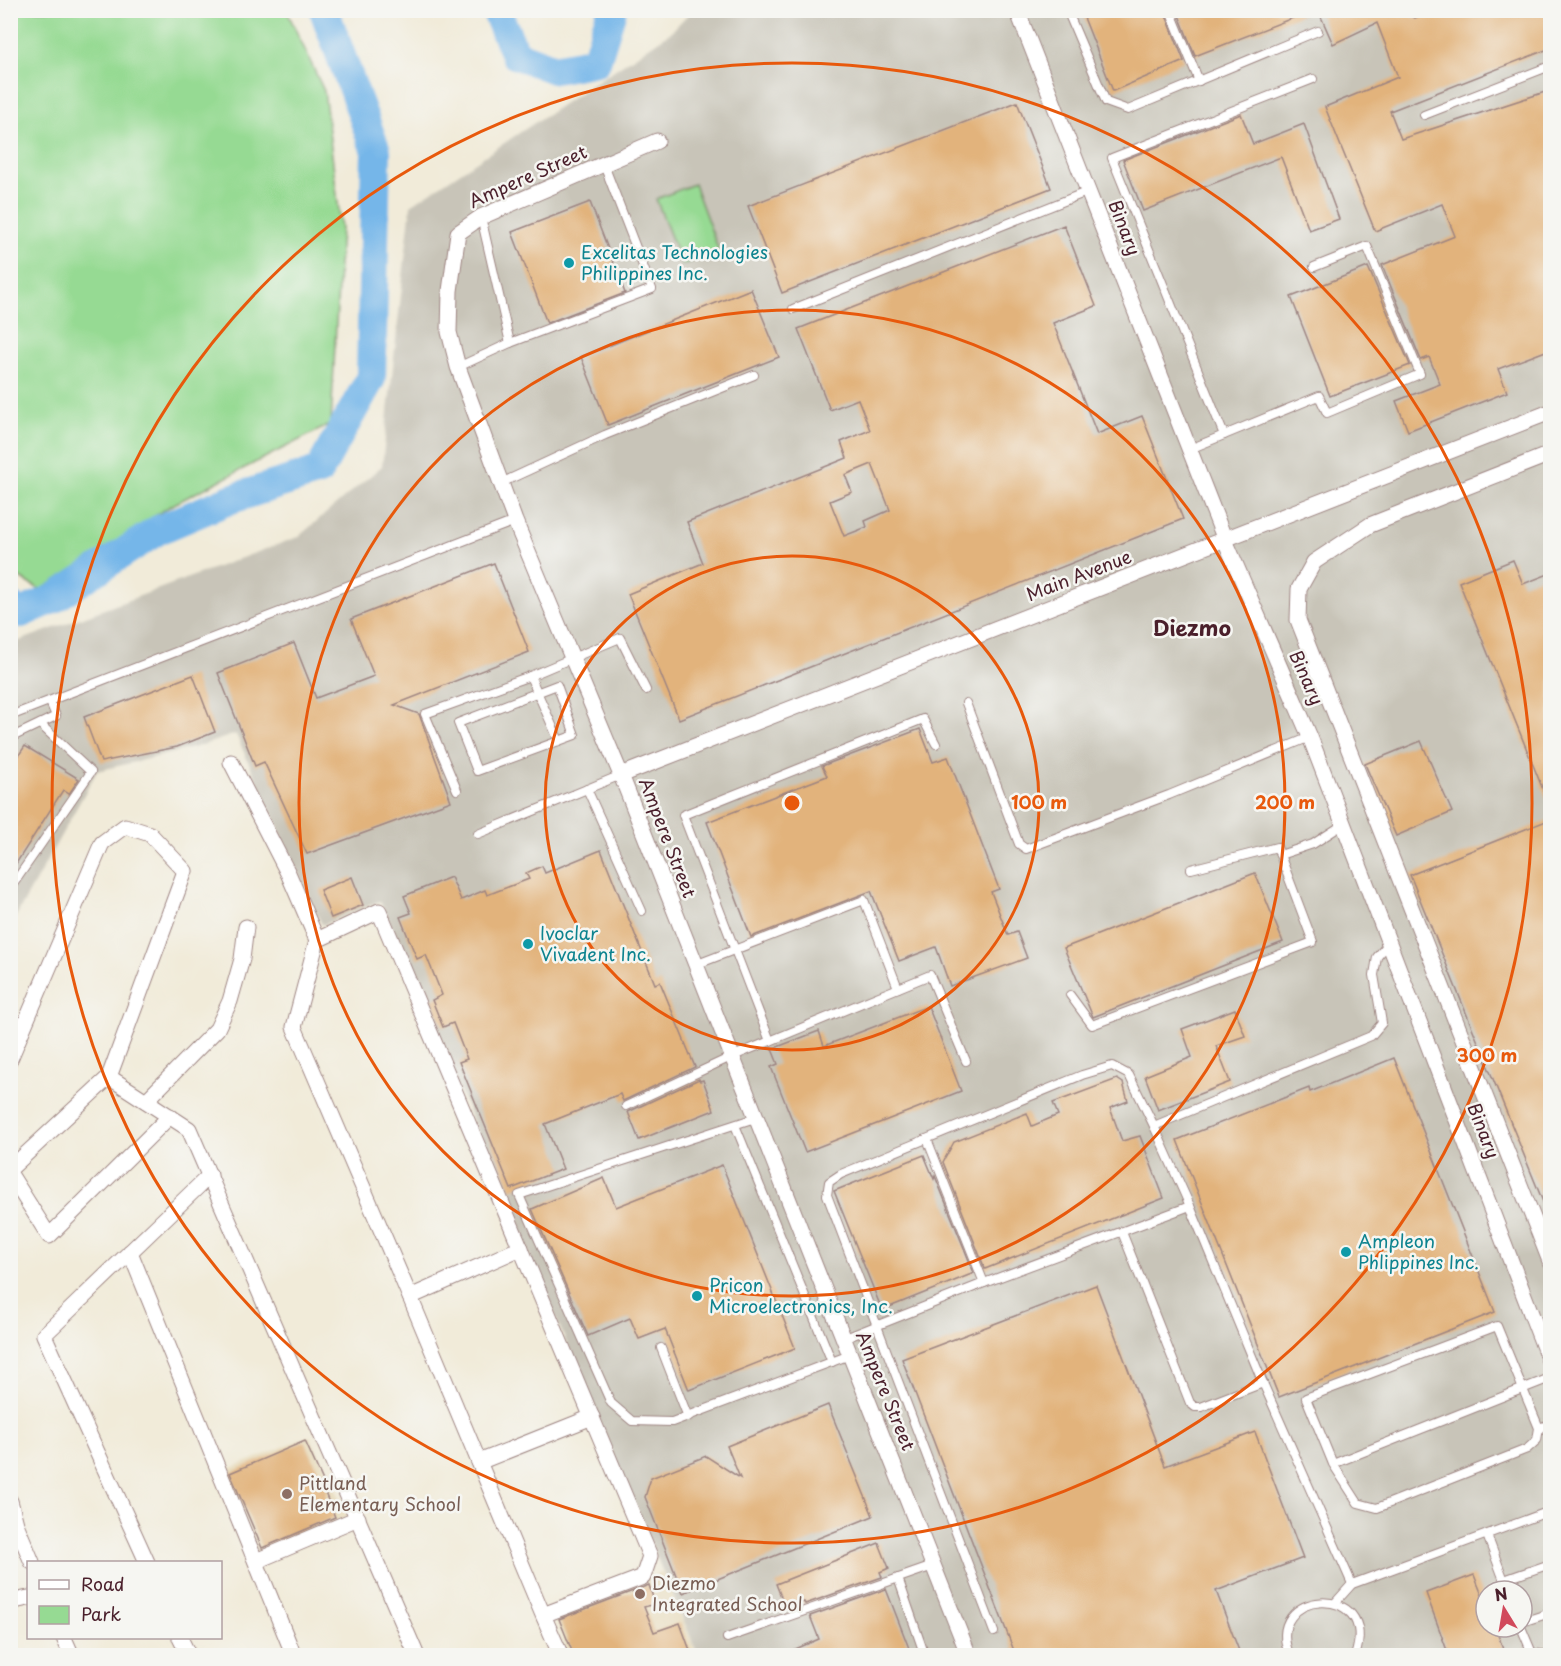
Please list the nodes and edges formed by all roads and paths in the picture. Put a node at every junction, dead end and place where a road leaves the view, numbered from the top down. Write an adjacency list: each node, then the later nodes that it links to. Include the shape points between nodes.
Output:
1 (1017, 10): 11 (street, Binary)
2 (1067, 10): 7 (lane, via 1106,102 1128,110)
3 (1170, 10): 7 (lane)
4 (1318, 31): 7 (lane)
5 (1551, 66): 8 (lane)
6 (1313, 79): 19 (lane, via 1112,158)
7 (1199, 81)
8 (1424, 115)
9 (657, 141): 10 (street, Ampere Street)
10 (604, 165): 12 (street, Ampere Street); 15 (lane, via 652,289)
11 (1089, 191): 14 (lane); 20 (street, Binary)
12 (481, 217): 15 (lane); 16 (street, Ampere Street, via 458,233 449,332)
13 (1314, 267): 19 (lane, via 1367,246 1420,374 1327,413 1319,396)
14 (793, 309)
15 (510, 343): 16 (lane)
16 (458, 367): 22 (street, Ampere Street)
17 (754, 375): 22 (lane, via 605,435)
18 (1551, 412): 24 (street, Main Avenue)
19 (1224, 435): 20 (lane)
20 (1190, 449): 24 (street, Binary)
21 (1551, 454): 73 (street, via 1360,531 1314,562 1299,589 1298,620)
22 (501, 483): 23 (street, Ampere Street)
23 (515, 521): 25 (street, Ampere Street); 29 (lane)
24 (1225, 540): 33 (street, Binary); 38 (street, Main Avenue)
25 (573, 656): 26 (lane); 27 (lane, via 620,638); 38 (street, Ampere Street)
26 (530, 676): 28 (lane); 40 (lane, via 425,714)
27 (646, 690)
28 (538, 692): 35 (lane); 35 (lane, via 557,685 575,735); 35 (lane, via 458,723 477,771)
29 (50, 702): 31 (lane); 32 (lane, via 56,716)
30 (966, 703): 33 (lane, via 1019,844 1026,849)
31 (10, 716)
32 (40, 724): 34 (lane); 45 (lane, via 91,772 14,883)
33 (1310, 737): 41 (street, Binary)
34 (10, 738)
35 (559, 741)
36 (936, 744): 50 (lane, via 923,718 683,815)
37 (231, 762): 48 (street, via 288,873)
38 (621, 775): 39 (lane); 51 (street, Ampere Street)
39 (587, 789): 42 (lane); 46 (lane)
40 (457, 790)
41 (1344, 824): 43 (lane, via 1313,844); 49 (street, Binary)
42 (478, 834)
43 (1280, 855): 44 (lane, via 1277,847); 53 (lane, via 1313,942 1092,1025)
44 (1191, 869)
45 (10, 881)
46 (642, 911)
47 (246, 927): 59 (street, via 242,959 217,1029)
48 (317, 940): 71 (street, via 379,911); 75 (street, via 294,1027)
49 (1389, 942): 64 (lane, via 1377,957 1374,975 1382,1023 1371,1036); 81 (street, Binary)
50 (735, 949): 51 (lane); 52 (lane, via 864,900); 54 (lane)
51 (695, 965): 55 (street, Ampere Street)
52 (898, 988): 54 (lane); 57 (lane, via 930,975)
53 (1070, 995)
54 (770, 1041): 55 (lane)
55 (731, 1057): 60 (lane); 62 (street, Ampere Street)
56 (10, 1059): 58 (street, via 102,843 125,826 150,834 185,871)
57 (966, 1061)
58 (109, 1077): 59 (street); 66 (street)
59 (146, 1101): 61 (street)
60 (626, 1106)
61 (170, 1116): 67 (street, via 49,1236); 68 (street, via 189,1129)
62 (755, 1118): 63 (lane); 77 (street, Ampere Street)
63 (735, 1125): 80 (lane); 86 (lane, via 519,1195 611,1403 632,1421 672,1422)
64 (1154, 1126): 65 (lane, via 1129,1075 1112,1066); 69 (lane)
65 (927, 1138): 74 (lane); 76 (lane, via 829,1182 827,1195)
66 (10, 1169)
67 (10, 1174)
68 (210, 1175): 72 (street); 93 (street)
69 (1190, 1206): 70 (lane); 83 (lane)
70 (1122, 1232): 74 (lane); 83 (lane, via 1190,1403 1201,1407)
71 (521, 1248): 75 (street); 85 (street)
72 (130, 1251): 97 (street, via 44,1335); 98 (street)
73 (1551, 1261)
74 (984, 1283): 76 (lane)
75 (410, 1296): 89 (street)
76 (878, 1326): 77 (lane); 111 (lane)
77 (843, 1339): 79 (street, Ampere Street)
78 (660, 1348): 86 (lane)
79 (850, 1355): 80 (lane); 100 (street, Ampere Street)
80 (832, 1362): 86 (lane)
81 (1551, 1364)
82 (1551, 1378): 84 (lane)
83 (1263, 1383): 104 (lane)
84 (1522, 1389): 88 (lane); 90 (lane); 90 (lane, via 1497,1326 1306,1398)
85 (592, 1417): 89 (street); 109 (street, via 650,1556 643,1577)
86 (688, 1417)
87 (1551, 1424): 88 (lane)
88 (1539, 1428): 90 (lane, via 1537,1440 1527,1449 1377,1508 1358,1503)
89 (479, 1462): 109 (street)
90 (1333, 1464)
91 (10, 1501): 94 (street)
92 (1551, 1511): 95 (lane)
93 (358, 1518): 98 (street); 121 (street)
94 (13, 1524): 96 (street)
95 (1487, 1535): 102 (lane); 104 (lane)
96 (31, 1561)
97 (146, 1561)
98 (256, 1561): 120 (street)
99 (1551, 1564): 103 (lane)
100 (933, 1566): 101 (lane); 124 (street, Ampere Street)
101 (898, 1578): 112 (lane); 123 (lane)
102 (1504, 1579)
103 (1507, 1579)
104 (1352, 1584): 107 (lane)
105 (27, 1598): 106 (street)
106 (10, 1602)
107 (1335, 1603): 125 (lane, via 1312,1603 1293,1615 1285,1636); 126 (lane, via 1346,1609 1359,1631)
108 (1551, 1613): 110 (lane)
109 (543, 1615): 122 (street)
110 (1534, 1618)
111 (994, 1632)
112 (728, 1638)
113 (64, 1639): 118 (street)
114 (180, 1639): 119 (street)
115 (1525, 1639): 116 (lane)
116 (1531, 1654): 117 (lane)
117 (1551, 1655)
118 (72, 1656)
119 (189, 1656)
120 (294, 1656)
121 (417, 1656)
122 (561, 1656)
123 (925, 1656)
124 (969, 1656)
125 (1290, 1656)
126 (1355, 1656)

